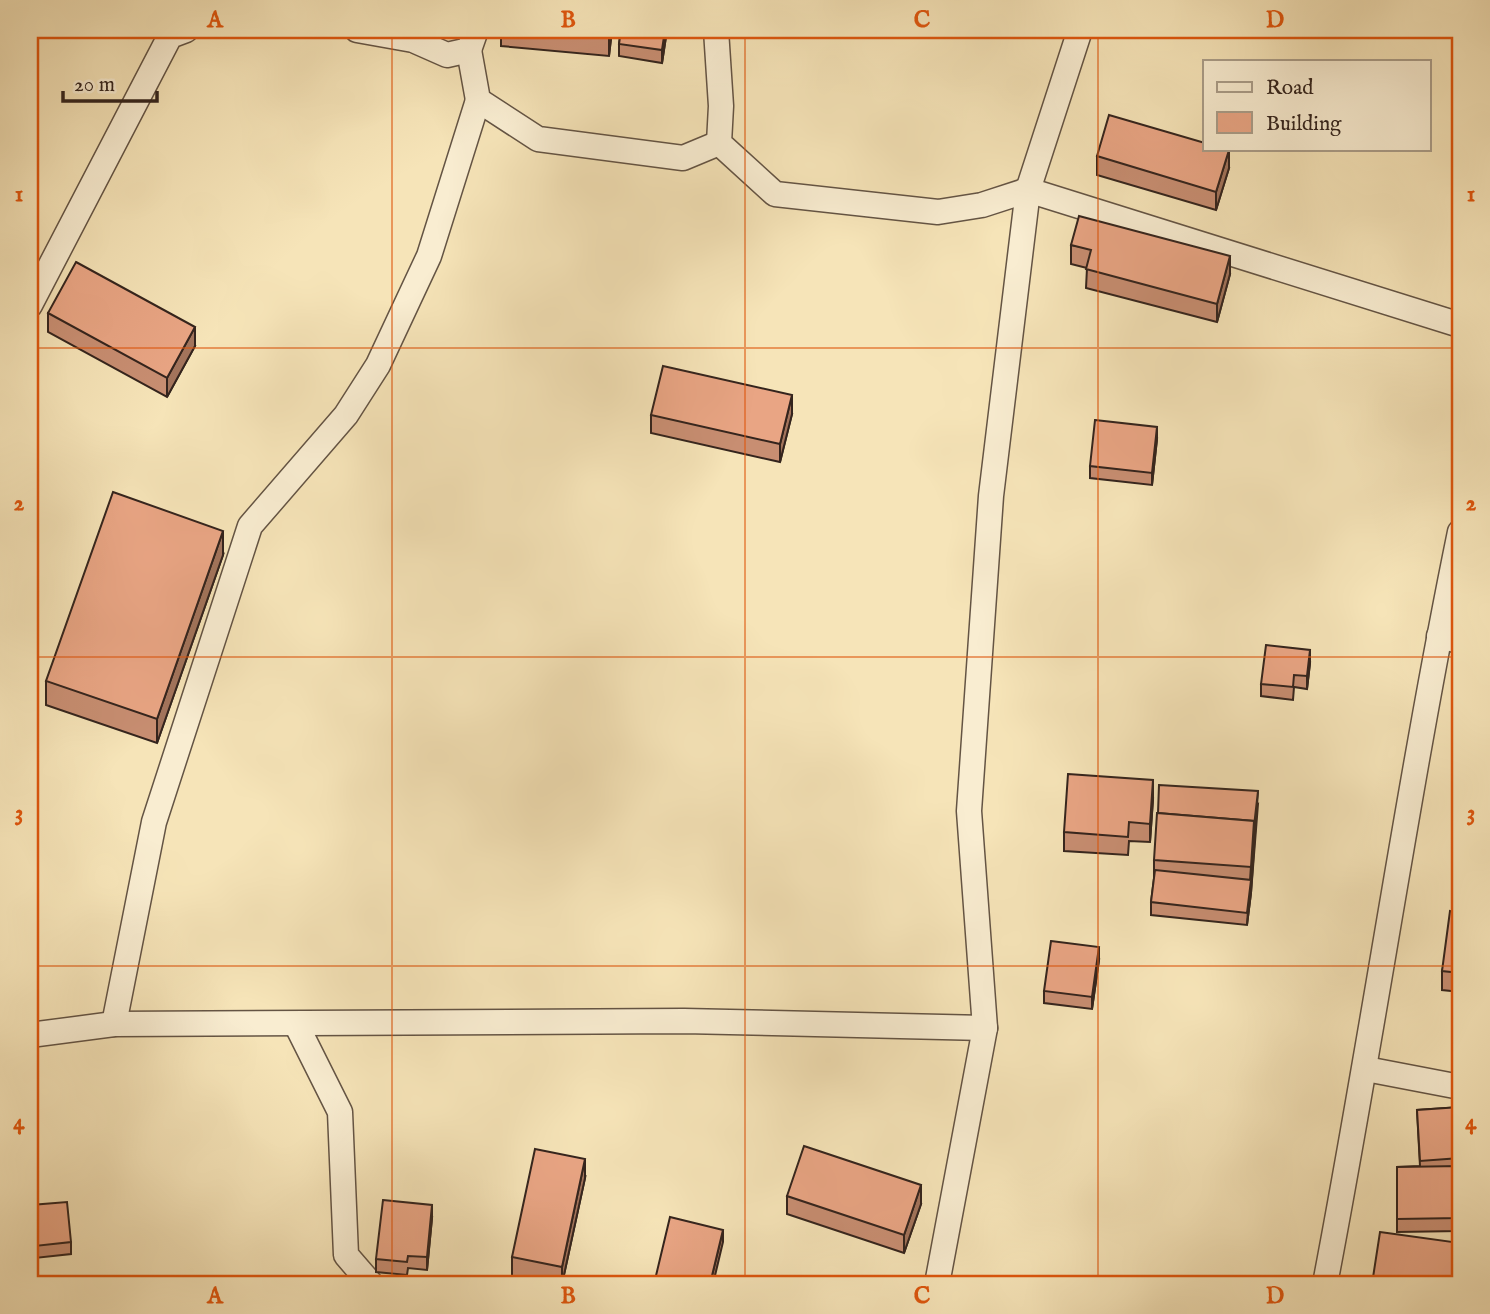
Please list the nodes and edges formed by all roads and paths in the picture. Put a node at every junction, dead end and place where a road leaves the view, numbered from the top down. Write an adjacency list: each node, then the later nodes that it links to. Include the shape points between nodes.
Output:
1 (186, 30): 9 (street, via 170,36)
2 (357, 30): 5 (street, via 414,40 447,55)
3 (716, 30): 7 (street)
4 (1080, 30): 8 (street)
5 (472, 40): 6 (street)
6 (478, 100): 7 (street, via 538,139 683,158); 13 (street, via 429,256 378,365 346,415 250,526 154,822)
7 (719, 143): 8 (street, via 775,194 938,212 982,205)
8 (1028, 190): 10 (street); 15 (street, via 991,496 969,811)
9 (30, 305)
10 (1460, 324)
11 (1460, 532): 12 (street)
12 (1449, 639): 17 (street)
13 (114, 1024): 14 (street); 16 (street)
14 (296, 1024): 15 (street, via 684,1021); 19 (street, via 340,1112 346,1255)
15 (985, 1028): 20 (street)
16 (30, 1035)
17 (1366, 1069): 18 (street); 21 (street)
18 (1460, 1087)
19 (371, 1284)
20 (937, 1284)
21 (1325, 1284)

